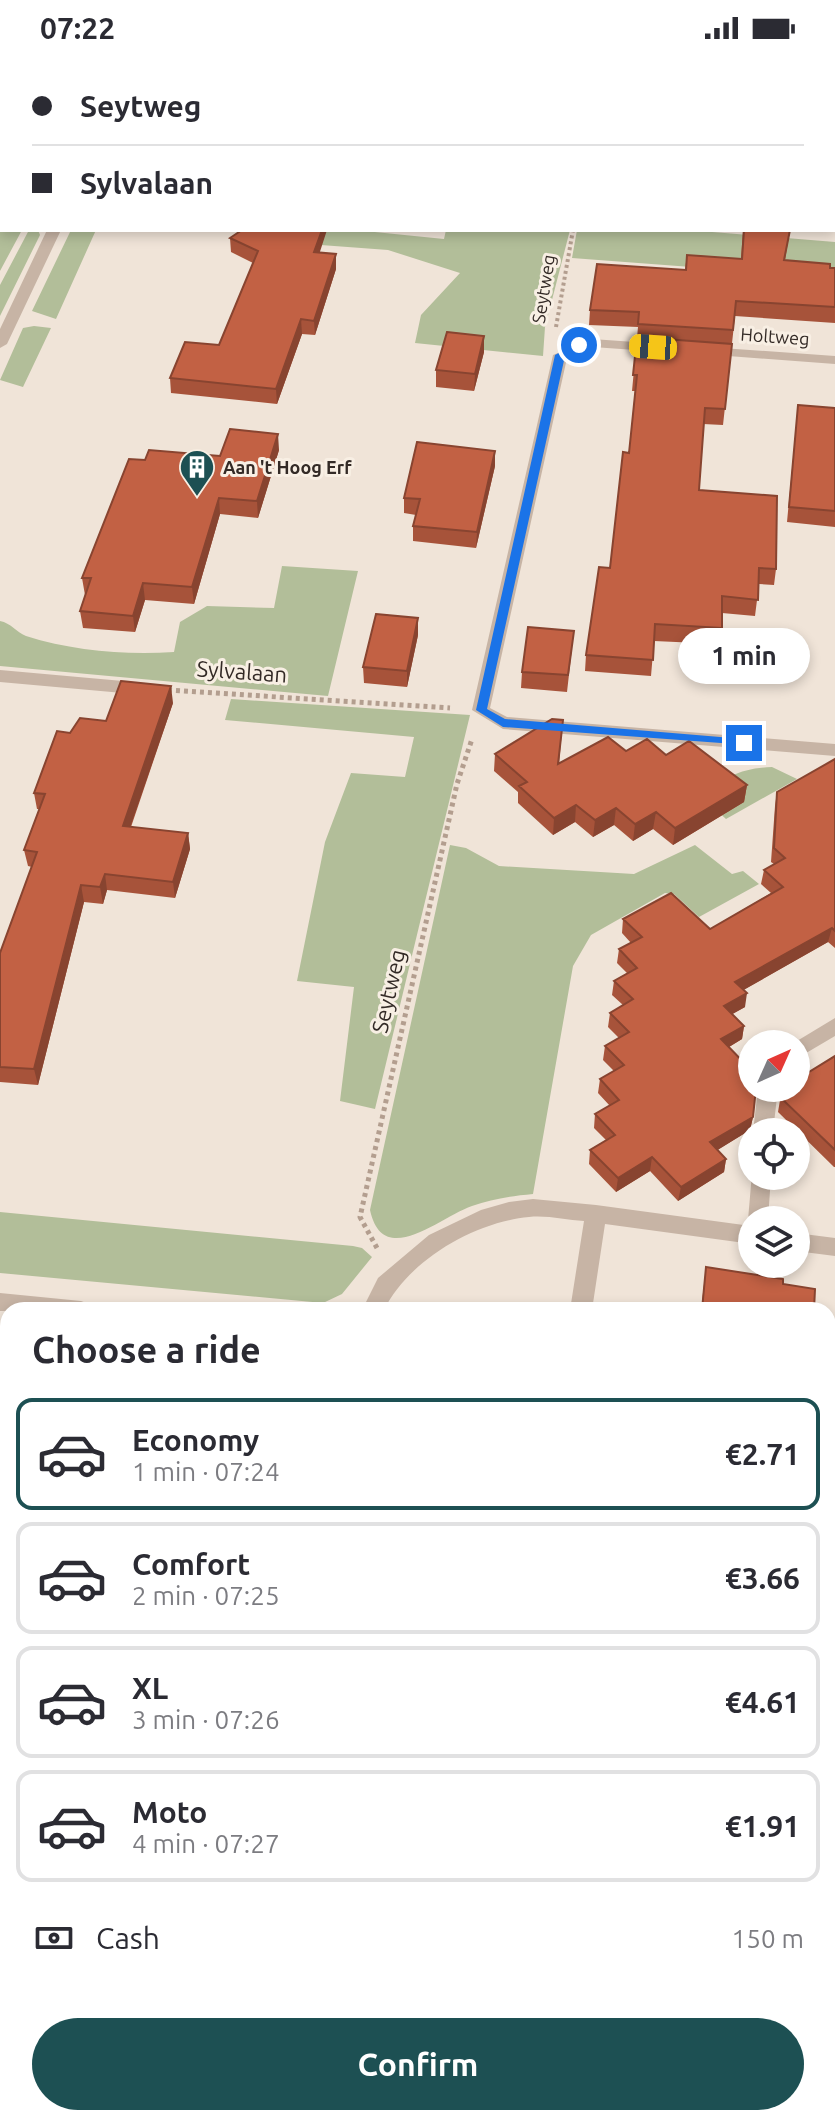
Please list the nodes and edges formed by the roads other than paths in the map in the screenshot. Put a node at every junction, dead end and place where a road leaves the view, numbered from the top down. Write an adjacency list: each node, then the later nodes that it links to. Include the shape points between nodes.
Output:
1 (53, 232): 2 (street)
2 (0, 344)
3 (565, 352): 4 (street, Holtweg, via 592,343); 7 (street, Seytweg, via 481,710 503,723)
4 (835, 360)
5 (0, 676): 6 (street)
6 (134, 688)
7 (835, 750)
8 (835, 1026): 9 (street)
9 (810, 1042)
10 (596, 1214): 11 (street); 14 (street, via 533,1208 488,1216 436,1241 386,1284); 15 (street)
11 (738, 1233)
12 (810, 1244): 13 (street)
13 (835, 1247)
14 (377, 1302)
15 (582, 1302)

